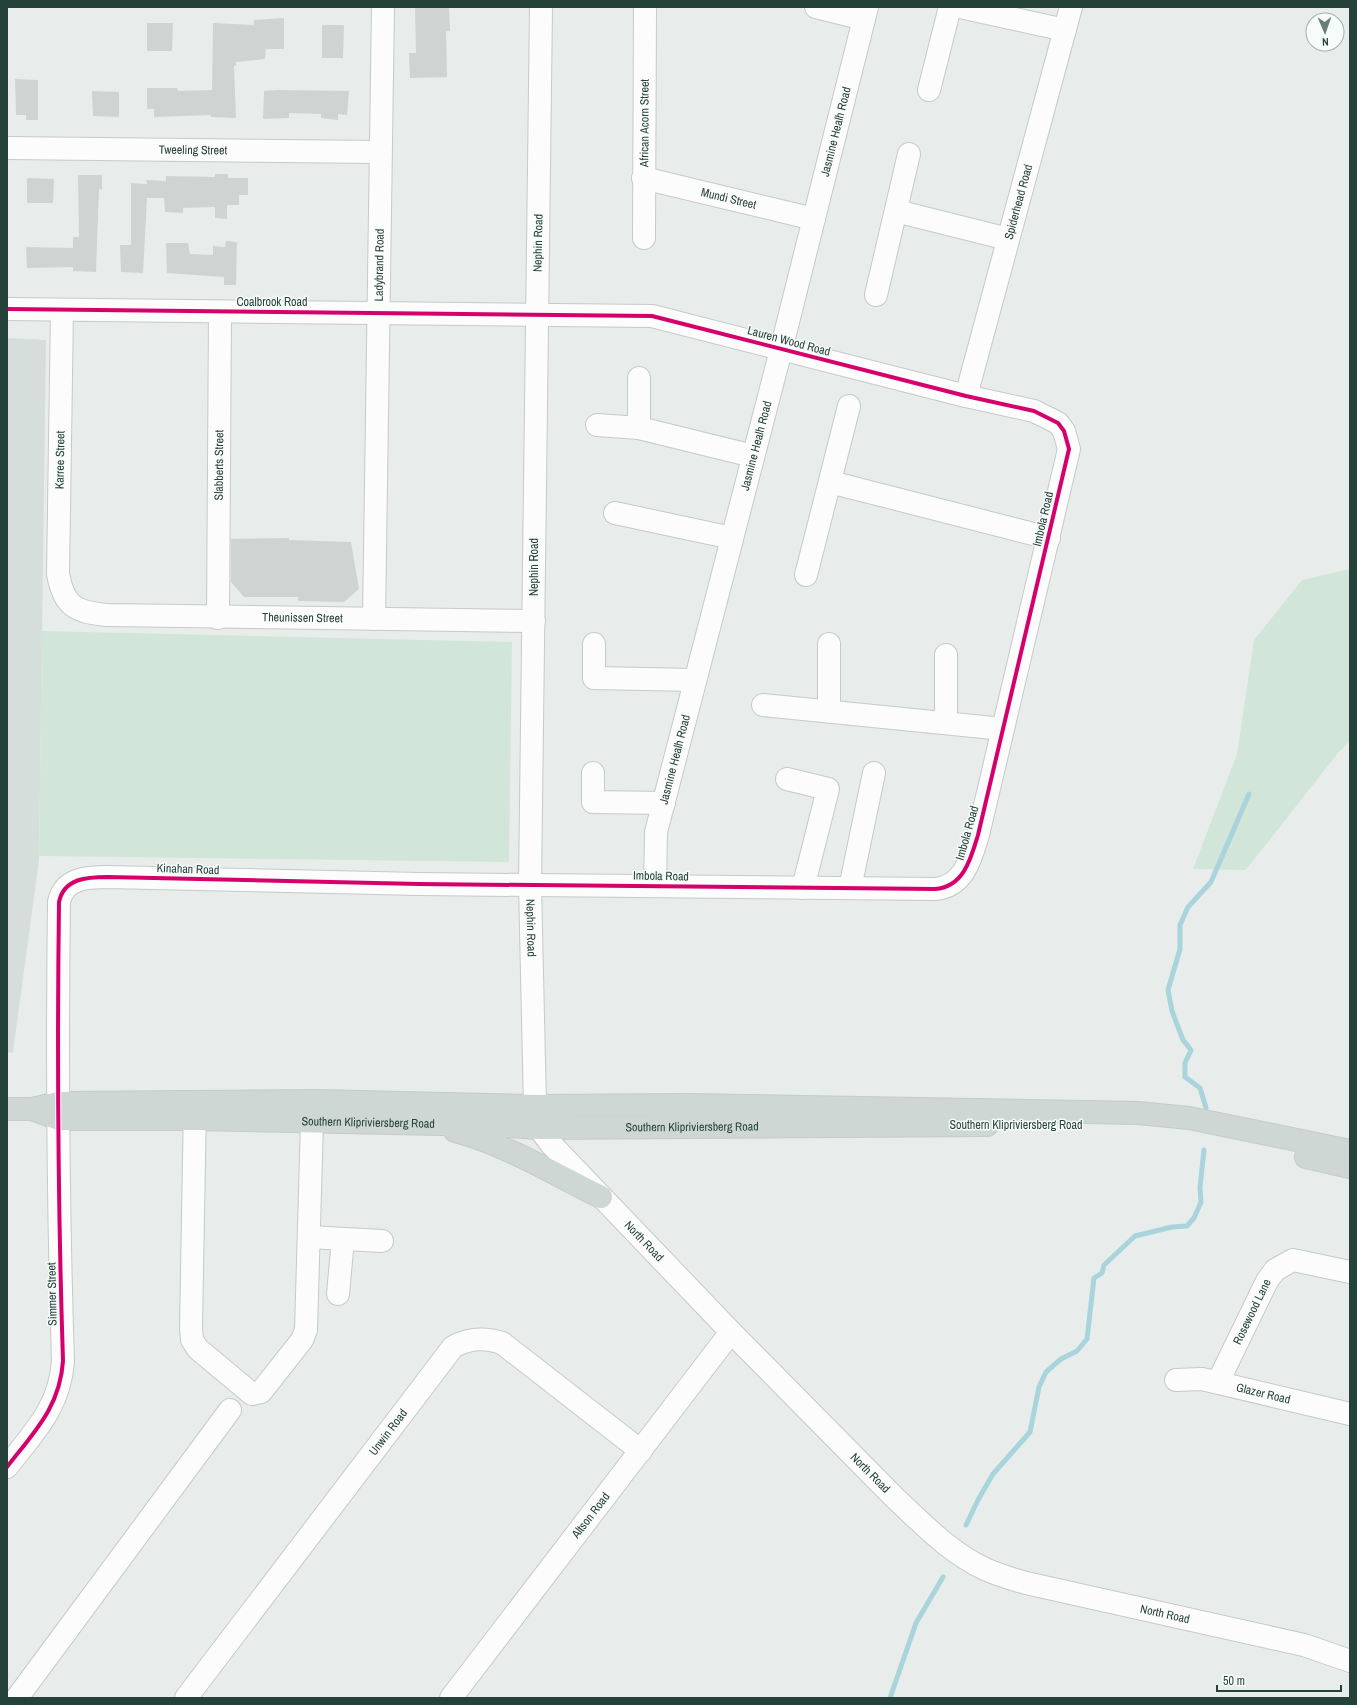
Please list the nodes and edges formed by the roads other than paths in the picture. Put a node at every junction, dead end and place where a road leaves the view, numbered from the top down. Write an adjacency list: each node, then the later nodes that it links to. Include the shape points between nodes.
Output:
1 (383, 7): 12 (street, Ladybrand Road)
2 (541, 7): 24 (street, Nephin Road)
3 (645, 7): 14 (street, African Acorn Street)
4 (816, 7): 8 (street)
5 (950, 7): 10 (street)
6 (960, 7): 9 (street)
7 (1071, 7): 9 (street, Spiderhead Road)
8 (865, 13): 16 (street, Jasmine Healh Road)
9 (1065, 30): 18 (street, Spiderhead Road)
10 (929, 90)
11 (7, 148): 12 (street, Tweeling Street)
12 (379, 152): 23 (street, Ladybrand Road)
13 (909, 154): 15 (street)
14 (643, 178): 16 (street, Mundi Street); 17 (street, African Acorn Street)
15 (896, 211): 18 (street); 19 (street)
16 (814, 219): 25 (street, Jasmine Healh Road)
17 (644, 238)
18 (1008, 239): 27 (street, Spiderhead Road)
19 (876, 295)
20 (7, 309): 21 (street, Coalbrook Road)
21 (62, 310): 22 (street, Coalbrook Road); 38 (street, Karree Street, via 58,574 63,592)
22 (220, 312): 23 (street, Coalbrook Road); 39 (street, Slabberts Street)
23 (378, 312): 24 (street, Coalbrook Road); 40 (street, Ladybrand Road)
24 (537, 315): 25 (street, Lauren Wood Road, via 652,316); 41 (street, Nephin Road)
25 (781, 350): 27 (street, Lauren Wood Road); 32 (street, Jasmine Healh Road)
26 (639, 378): 31 (street)
27 (966, 396): 29 (street, Lauren Wood Road)
28 (849, 406): 33 (street)
29 (1034, 411): 36 (street, Imbola Road, via 1058,423 1064,431 1069,449)
30 (597, 425): 31 (street)
31 (639, 428): 32 (street)
32 (753, 456): 35 (street, Jasmine Healh Road)
33 (830, 482): 36 (street); 37 (street)
34 (615, 513): 35 (street)
35 (732, 538): 45 (street, Jasmine Healh Road)
36 (1048, 538): 49 (street, Imbola Road)
37 (806, 575)
38 (73, 607): 39 (street, Theunissen Street, via 88,613 107,615)
39 (218, 618): 40 (street, Theunissen Street)
40 (374, 619): 41 (street, Theunissen Street)
41 (534, 622): 54 (street, Nephin Road)
42 (594, 644): 45 (street, via 594,678)
43 (829, 644): 47 (street)
44 (946, 654): 48 (street)
45 (695, 680): 53 (street, Jasmine Healh Road)
46 (763, 705): 47 (street)
47 (829, 711): 48 (street)
48 (946, 724): 49 (street)
49 (1003, 729): 57 (street, Imbola Road, via 969,864 957,880 935,889)
50 (593, 772): 53 (street, via 593,802)
51 (874, 773): 57 (street)
52 (787, 779): 56 (street, via 828,789)
53 (664, 803): 55 (street, Jasmine Healh Road, via 656,832)
54 (530, 885): 55 (street, Imbola Road); 58 (street, Nephin Road); 60 (street, Kinahan Road, via 108,877 79,880 65,888 59,902)
55 (655, 886): 56 (street, Imbola Road)
56 (803, 888): 57 (street, Imbola Road)
57 (850, 888)
58 (535, 1106): 61 (main road, Southern Klipriviersberg Road, via 317,1101); 62 (main road, Southern Klipriviersberg Road, via 688,1105); 65 (street, Nephin Road)
59 (7, 1109): 60 (main road, Southern Klipriviersberg Road)
60 (59, 1111): 61 (main road, Southern Klipriviersberg Road); 80 (street, Simmer Street, via 62,1380 56,1398 43,1420)
61 (195, 1111): 63 (main road, Southern Klipriviersberg Road); 69 (street, via 192,1340 198,1349 252,1394 261,1392 302,1340 306,1330)
62 (810, 1118): 65 (main road, Southern Klipriviersberg Road); 66 (main road, Southern Klipriviersberg Road, via 1138,1113 1189,1118); 67 (main road, Southern Klipriviersberg Road, via 1153,1127 1216,1137)
63 (312, 1122): 64 (main road, Southern Klipriviersberg Road); 69 (street)
64 (423, 1124): 65 (main road, Southern Klipriviersberg Road); 68 (main road, via 446,1128 497,1145)
65 (539, 1128): 68 (street, North Road)
66 (1350, 1151)
67 (1350, 1167)
68 (601, 1197): 74 (street, North Road)
69 (309, 1238): 70 (street)
70 (343, 1239): 71 (street); 73 (street)
71 (382, 1241)
72 (1350, 1272): 76 (street, Rosewood Lane, via 1293,1260 1275,1270)
73 (338, 1294)
74 (731, 1332): 79 (street, Altson Road); 81 (street, North Road, via 895,1498 939,1539 980,1567 1026,1583)
75 (1176, 1380): 76 (street, Glazer Road, via 1202,1379)
76 (1218, 1382): 78 (street, Glazer Road)
77 (230, 1410): 84 (street)
78 (1350, 1414)
79 (641, 1451): 85 (street, Unwin Road, via 502,1343 491,1339 477,1339 453,1347); 86 (street, Altson Road)
80 (7, 1467)
81 (1304, 1645): 82 (street, North Road); 83 (street, North Road)
82 (1350, 1648)
83 (1350, 1661)
84 (17, 1698)
85 (186, 1698)
86 (451, 1698)

